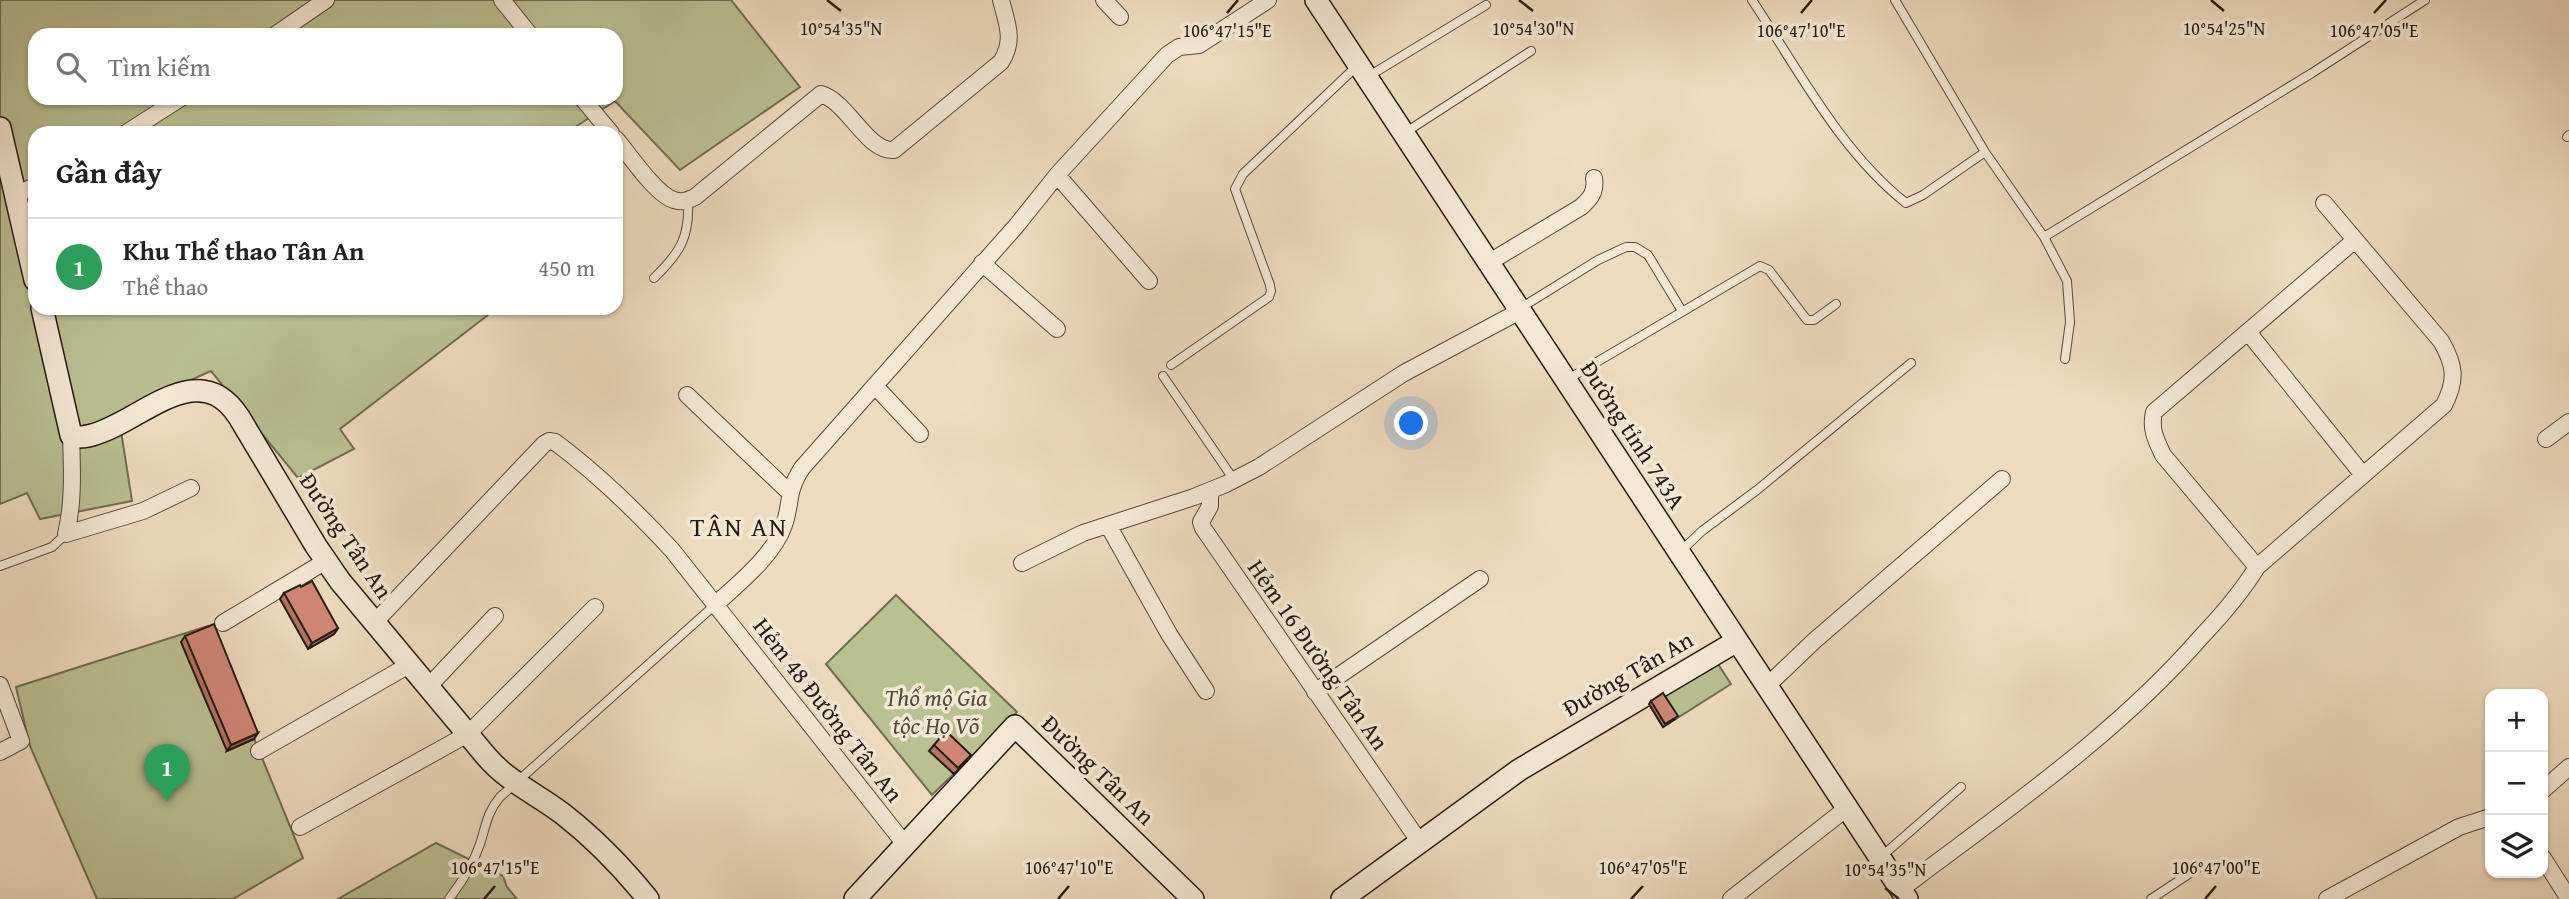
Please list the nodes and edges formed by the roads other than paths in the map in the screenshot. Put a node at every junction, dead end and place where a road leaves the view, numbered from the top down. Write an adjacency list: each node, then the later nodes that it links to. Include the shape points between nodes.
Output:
1 (326, 0): 12 (street)
2 (502, 0): 13 (street)
3 (1001, 0): 28 (street, via 1010,38 1001,62 894,150 875,143 838,104 821,94)
4 (1104, 0): 11 (street)
5 (1268, 0): 24 (street, via 1199,45 1179,47 1167,55)
6 (1315, 0): 15 (street, Đường tỉnh 743A)
7 (1752, 0): 23 (lane, via 1850,148 1906,203)
8 (1895, 0): 23 (lane)
9 (2425, 0): 30 (lane)
10 (1486, 5): 15 (lane)
11 (1120, 17)
12 (285, 28)
13 (524, 28)
14 (1531, 51): 21 (lane)
15 (1362, 71): 21 (street, Đường tỉnh 743A); 45 (lane, via 1237,183 1235,189 1272,291 1269,297)
16 (170, 105): 18 (street)
17 (588, 105): 19 (street)
18 (136, 126)
19 (605, 126)
20 (0, 128): 27 (street)
21 (1404, 134): 33 (street, Đường tỉnh 743A)
22 (623, 147): 28 (street, via 662,193 672,200)
23 (1985, 152): 30 (lane)
24 (1057, 175): 34 (street); 36 (street)
25 (1594, 178): 33 (street, via 1595,188 1581,207)
26 (28, 189): 27 (street)
27 (11, 196): 32 (street)
28 (688, 200): 35 (lane, via 685,237 678,253)
29 (2324, 203): 31 (street)
30 (2044, 237): 43 (lane, via 2067,281 2070,322)
31 (2355, 240): 42 (street); 54 (street, via 2441,341 2454,373 2444,405)
32 (28, 256)
33 (1488, 263): 38 (street, Đường tỉnh 743A)
34 (982, 264): 41 (street); 48 (street)
35 (654, 278)
36 (1149, 281)
37 (1836, 304): 39 (lane, via 1807,320 1769,270 1759,266)
38 (1519, 310): 39 (lane, via 1598,260 1635,247 1648,255); 47 (street, Đường tỉnh 743A); 56 (street, via 1404,373)
39 (1682, 312): 47 (lane)
40 (44, 315): 52 (street)
41 (1057, 329)
42 (2248, 332): 54 (street); 66 (street, via 2154,412 2152,423 2163,455)
43 (2065, 359)
44 (1912, 363): 62 (lane)
45 (1171, 365)
46 (1163, 376): 56 (lane)
47 (1566, 380): 62 (street, Đường tỉnh 743A)
48 (875, 386): 51 (street); 59 (street, via 802,468)
49 (687, 395): 59 (street)
50 (2569, 422): 53 (street)
51 (920, 434)
52 (71, 435): 61 (street, via 72,485); 63 (street, Đường Tân An, via 77,438 108,430 162,399 211,391 233,408)
53 (2546, 439)
54 (2363, 475): 66 (street)
55 (2002, 479): 76 (street)
56 (1234, 480): 58 (street)
57 (191, 488): 61 (street, via 118,520)
58 (1210, 491): 60 (street); 79 (street, Hẻm 16 Đường Tân An, via 1203,528)
59 (789, 492): 68 (street, via 785,524 772,547)
60 (1108, 525): 64 (street); 78 (street)
61 (66, 534): 65 (lane, via 52,547)
62 (1679, 553): 73 (street, Đường tỉnh 743A)
63 (326, 561): 71 (street); 72 (street, Đường Tân An)
64 (1022, 563)
65 (0, 566)
66 (2257, 567): 95 (street, via 2243,591 2152,690)
67 (1479, 579): 79 (street)
68 (716, 604): 72 (street, Hẻm 48 Đường Tân An, via 635,509 586,464 549,441); 84 (lane); 91 (street, Hẻm 48 Đường Tân An)
69 (595, 607): 80 (street)
70 (495, 616): 77 (street)
71 (223, 623)
72 (374, 623): 74 (street, Đường Tân An)
73 (1737, 641): 76 (street, Đường tỉnh 743A); 90 (street, Đường Tân An, via 1537,758)
74 (409, 665): 77 (street, Đường Tân An); 81 (street)
75 (0, 685): 82 (street, via 22,741)
76 (1767, 686): 87 (street, Đường tỉnh 743A)
77 (428, 687): 80 (street, Đường Tân An)
78 (1206, 691)
79 (1315, 692): 90 (street, Hẻm 16 Đường Tân An)
80 (468, 734): 84 (street, Đường Tân An); 89 (street)
81 (259, 751)
82 (0, 752)
83 (2569, 767): 85 (street)
84 (516, 784): 96 (lane, via 488,813 473,861); 97 (street, Đường Tân An, via 587,834)
85 (2548, 786)
86 (1961, 787): 92 (lane)
87 (1847, 808): 92 (street, Đường tỉnh 743A); 101 (street)
88 (2485, 819): 103 (street, via 2459,827)
89 (300, 827)
90 (1419, 841): 100 (street, Đường Tân An)
91 (904, 843): 98 (street, Đường Tân An); 99 (street, Đường Tân An, via 1016,726)
92 (1880, 858): 95 (street, Đường tỉnh 743A)
93 (2201, 866): 102 (lane)
94 (2548, 866): 104 (street)
95 (1904, 894)
96 (449, 899)
97 (648, 899)
98 (855, 899)
99 (1193, 899)
100 (1342, 899)
101 (1731, 899)
102 (2151, 899)
103 (2327, 899)
104 (2569, 899)

